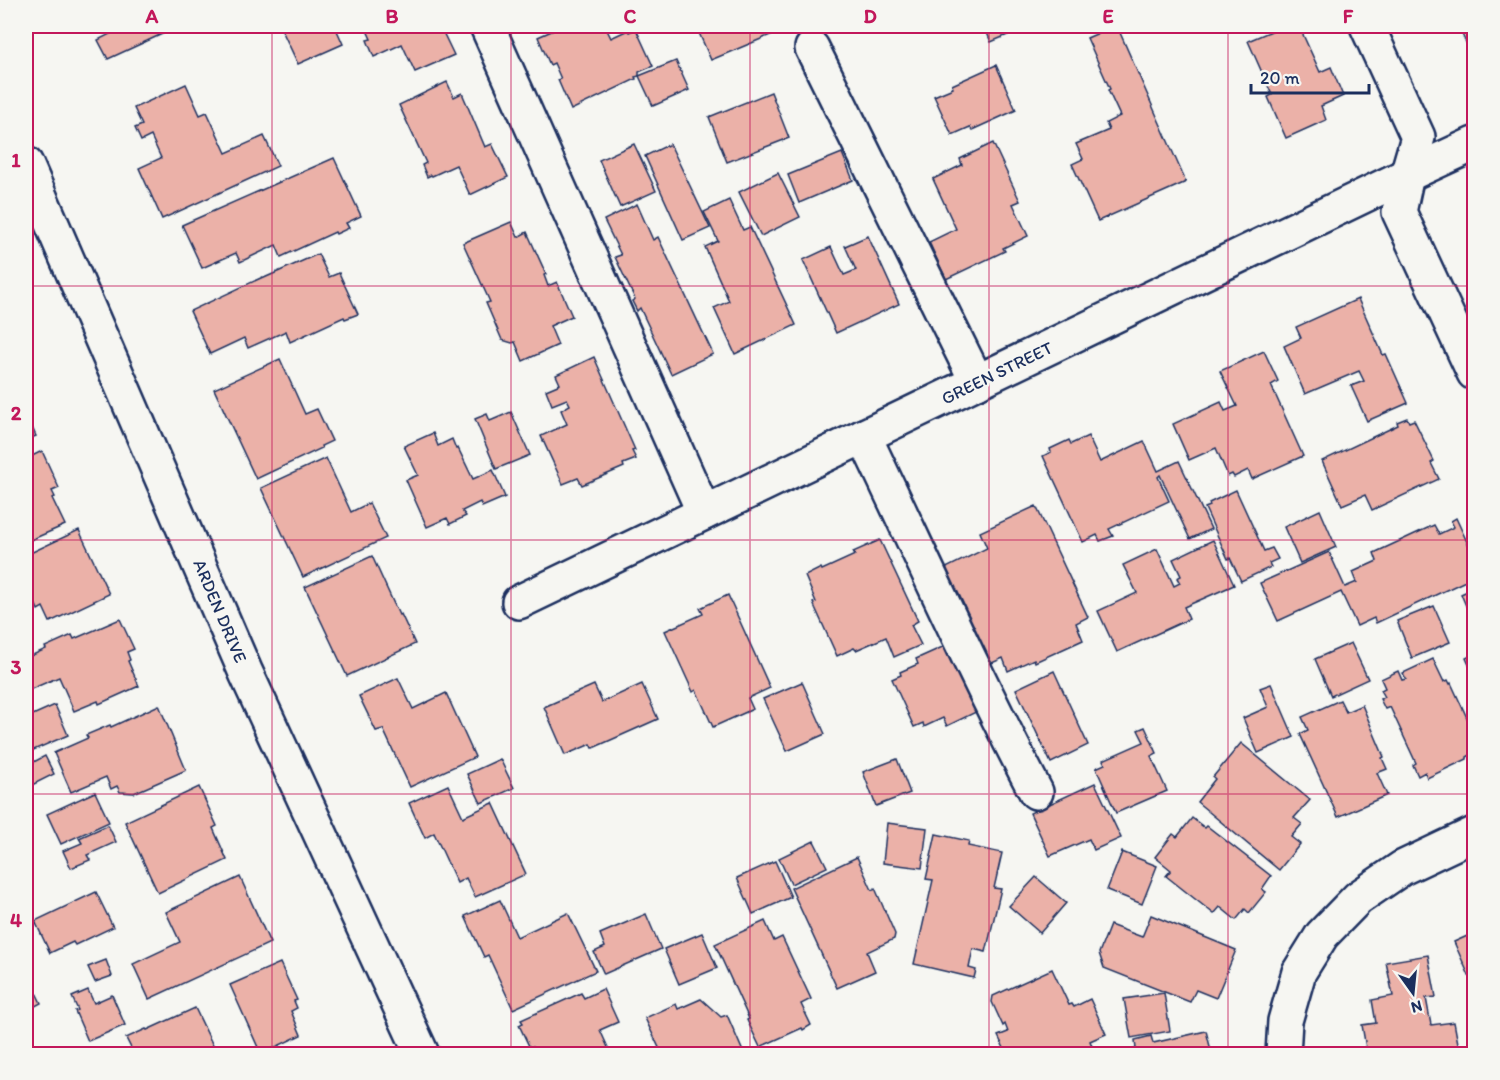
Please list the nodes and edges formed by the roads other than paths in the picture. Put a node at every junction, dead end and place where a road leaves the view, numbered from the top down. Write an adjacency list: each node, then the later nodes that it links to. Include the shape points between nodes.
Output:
1 (487, 26): 10 (street)
2 (1367, 26): 6 (street, via 1418,137)
3 (812, 48): 8 (street)
4 (1474, 144): 6 (street, GREEN STREET)
5 (26, 164): 14 (street, ARDEN DRIVE, via 246,673)
6 (1407, 175): 7 (street, via 1399,212); 8 (street, GREEN STREET)
7 (1474, 373)
8 (977, 382): 9 (street, GREEN STREET)
9 (864, 436): 10 (street, GREEN STREET); 12 (street)
10 (705, 513): 11 (street, GREEN STREET)
11 (519, 602)
12 (1036, 792)
13 (1474, 834): 15 (street, via 1402,868 1358,898 1322,935 1299,972 1285,1021)
14 (423, 1054)
15 (1283, 1054)

